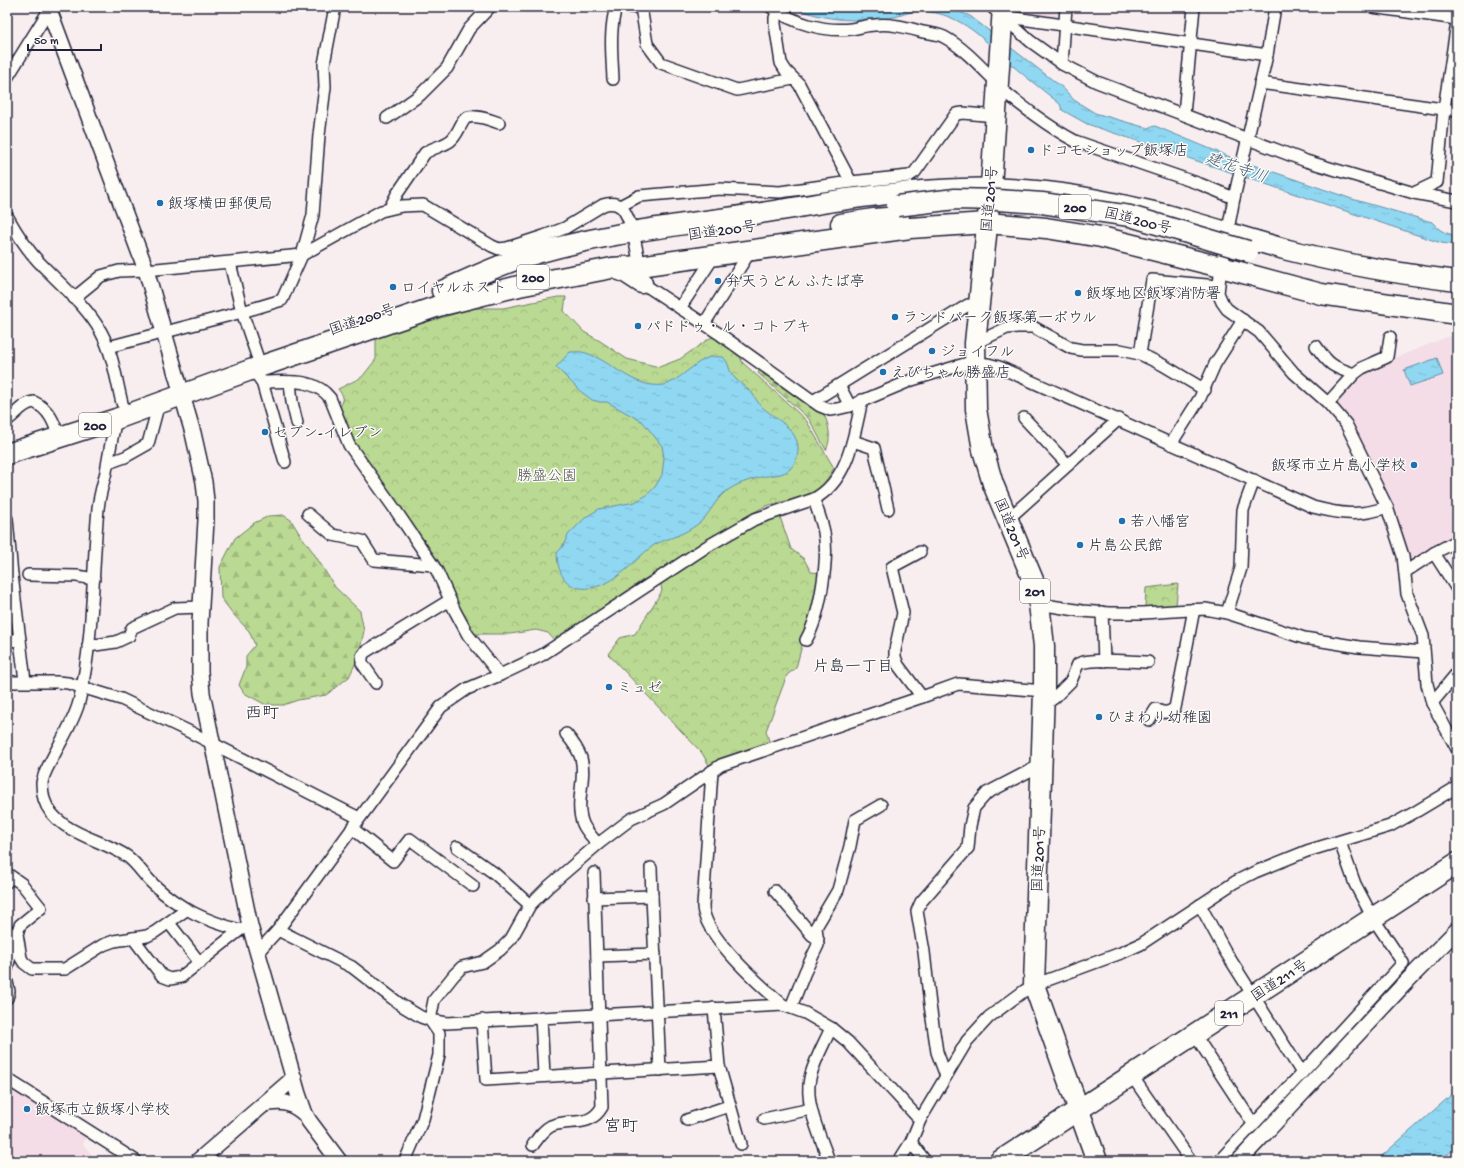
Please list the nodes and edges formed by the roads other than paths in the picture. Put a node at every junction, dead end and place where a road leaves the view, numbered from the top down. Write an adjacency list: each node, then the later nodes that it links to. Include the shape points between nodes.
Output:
1 (335, 7): 42 (street, via 324,64 325,87 313,215)
2 (490, 7): 28 (street, via 469,29 447,68 420,94)
3 (616, 7): 21 (street, via 612,30)
4 (638, 7): 20 (street, via 647,44 661,62 737,90)
5 (1066, 7): 15 (street)
6 (1194, 7): 16 (street)
7 (1275, 7): 17 (street)
8 (1372, 7): 11 (street)
9 (49, 8): 19 (street); 48 (street)
10 (774, 9): 20 (street, via 781,63); 22 (street, via 815,27 851,29 876,24 906,27 943,37)
11 (1400, 9): 13 (street)
12 (1000, 14): 15 (street); 18 (street, via 1030,41); 22 (highway, 国道201号 / 201)
13 (1457, 19)
14 (1457, 22): 24 (street)
15 (1064, 25): 16 (street); 18 (street)
16 (1190, 44): 17 (street); 26 (street)
17 (1267, 55): 23 (street)
18 (1062, 64): 26 (street, via 1097,82)
19 (7, 78)
20 (793, 79): 31 (street, via 799,84)
21 (613, 80)
22 (997, 81): 27 (highway, 国道201号 / 201); 34 (street, via 1035,117 1075,141)
23 (1260, 83): 24 (street); 30 (street)
24 (1444, 109): 25 (street); 33 (street, via 1436,182)
25 (1457, 111)
26 (1184, 114): 30 (street)
27 (995, 116): 31 (street, via 956,114 915,172 909,176); 32 (highway, 国道201号 / 201)
28 (387, 118)
29 (499, 123): 37 (street, via 484,118 468,117 464,120 450,141 425,153)
30 (1247, 140): 33 (street, via 1306,161); 34 (street)
31 (851, 182): 36 (street, via 780,192 720,189 639,196)
32 (991, 188): 39 (highway, 国道201号 / 201); 40 (highway, via 1072,195 1168,216); 44 (highway, via 897,193 783,210)
33 (1414, 193): 35 (street)
34 (1235, 195): 40 (street)
35 (1457, 201)
36 (620, 206): 37 (street, via 603,205 565,228 499,249 423,205); 44 (street, via 626,213)
37 (390, 208): 42 (street)
38 (7, 216): 53 (street, via 30,251)
39 (987, 223): 41 (highway, via 910,228); 47 (highway, via 1046,228 1101,237); 63 (highway, 国道201号 / 201)
40 (1228, 233): 47 (street); 49 (highway, via 1352,265)
41 (751, 250): 43 (highway); 60 (street)
42 (302, 254): 46 (street); 57 (street, via 282,300)
43 (715, 255): 44 (highway); 56 (street)
44 (637, 256): 45 (highway, 国道200号 / 200, bridge, via 898,211 955,198 1049,204 1130,216); 52 (highway, 国道200号 / 200); 52 (highway, via 612,268); 56 (street)
45 (1246, 256): 51 (highway, 国道200号 / 200); 54 (highway, 国道200号 / 200, via 1317,281)
46 (230, 263): 48 (street); 57 (street)
47 (1221, 267): 50 (street); 58 (highway, via 1321,294)
48 (146, 270): 53 (street, via 119,271 101,276); 61 (street)
49 (1457, 281)
50 (1218, 286): 59 (street, via 1218,293 1227,309); 66 (street, via 1152,280)
51 (1457, 291)
52 (444, 297): 68 (highway, 国道200号 / 200)
53 (74, 298): 65 (street, via 88,312)
54 (1457, 304)
55 (968, 305): 71 (street)
56 (680, 308): 60 (street)
57 (242, 312): 61 (street); 68 (street)
58 (1457, 314)
59 (1243, 320): 73 (street, via 1215,364); 77 (street, via 1259,332 1294,373)
60 (704, 324): 75 (street)
61 (164, 333): 65 (street); 72 (street)
62 (1390, 337): 69 (street, via 1387,357)
63 (975, 343): 66 (street, via 1007,328 1033,327 1071,348 1120,350); 67 (highway, 国道201号 / 201)
64 (1316, 346): 69 (street, via 1328,363)
65 (108, 347): 79 (street)
66 (1140, 354): 73 (street)
67 (975, 363): 74 (street, via 919,377); 81 (street, via 999,366); 98 (highway, 国道201号 / 201, via 976,409 983,450 993,484)
68 (258, 369): 70 (street); 72 (highway, 国道200号 / 200); 89 (street)
69 (1354, 374): 77 (street)
70 (290, 382): 83 (street); 102 (street, via 303,382 325,391 349,445)
71 (838, 385): 75 (street); 78 (street)
72 (180, 388): 76 (highway, 国道200号 / 200); 79 (highway, 国道200号 / 200); 110 (street, via 193,433 206,501)
73 (1205, 390): 87 (street)
74 (862, 400): 78 (street); 85 (street)
75 (813, 401): 78 (street, via 830,410)
76 (159, 403): 79 (highway, 国道200号 / 200); 90 (street, via 148,444)
77 (1328, 404): 94 (street, via 1346,424)
78 (850, 406)
79 (119, 411): 84 (highway, 国道200号 / 200); 90 (street)
80 (1024, 418): 91 (street)
81 (1119, 419): 87 (street); 91 (street)
82 (7, 420): 84 (street, via 17,414 25,404 34,402 52,417)
83 (298, 423)
84 (57, 431): 86 (highway, 国道200号 / 200); 88 (highway, 国道200号 / 200)
85 (853, 441): 93 (street, via 843,469 832,486); 95 (street, via 874,448)
86 (7, 443)
87 (1171, 444): 92 (street)
88 (7, 454)
89 (285, 462)
90 (108, 464): 106 (street, via 98,507)
91 (1068, 465): 98 (street)
92 (1254, 480): 94 (street, via 1313,507 1335,512 1356,514); 113 (street, via 1243,510 1241,568)
93 (814, 499): 115 (street, via 824,531 826,550 818,605); 122 (street, via 755,519 542,655)
94 (1387, 507): 103 (street, via 1403,556)
95 (888, 509)
96 (308, 514): 102 (street, via 332,535 362,541 374,560)
97 (7, 519): 104 (street)
98 (1008, 519): 109 (highway, 国道201号 / 201)
99 (1457, 542): 101 (street)
100 (920, 552): 127 (street, via 892,567 903,613 895,657)
101 (1434, 553): 103 (street); 107 (street)
102 (433, 565): 108 (street)
103 (1405, 572): 118 (street, via 1407,594 1423,636)
104 (9, 575): 114 (street)
105 (28, 575): 106 (street)
106 (94, 579): 117 (street)
107 (1457, 589)
108 (450, 600): 122 (street, via 468,635); 125 (street, via 365,652 362,663)
109 (1039, 604): 112 (street, via 1082,612); 128 (highway, 国道201号 / 201, via 1044,646)
110 (201, 607): 117 (street, via 170,609 132,628 129,636 116,642); 132 (street, via 200,672)
111 (1194, 609): 112 (street, via 1143,613); 113 (street, via 1205,608); 130 (street, via 1175,708 1170,712 1160,712 1156,709)
112 (1102, 612): 119 (street)
113 (1227, 613): 118 (street, via 1304,638 1359,647)
114 (20, 640): 116 (street); 123 (street)
115 (806, 640)
116 (7, 641)
117 (88, 646): 126 (street)
118 (1424, 652): 129 (street, via 1427,684)
119 (1104, 660): 120 (street); 128 (street, via 1083,661 1078,664 1071,681 1054,698)
120 (1148, 662)
121 (1457, 673): 129 (street)
122 (500, 675): 138 (street, via 467,688 442,707)
123 (25, 681): 124 (street); 126 (street, via 57,682)
124 (7, 682)
125 (376, 683)
126 (82, 687): 132 (street, via 121,700); 153 (street, via 77,708 42,783 44,799 50,812 62,824 130,858 168,898)
127 (922, 697): 128 (street, via 958,684); 135 (street, via 767,748)
128 (1044, 698): 134 (highway, 国道201号 / 201)
129 (1432, 702): 133 (street)
130 (1149, 720)
131 (566, 734): 141 (street, via 581,760 579,802 583,824)
132 (212, 743): 138 (street); 156 (street)
133 (1457, 748)
134 (1041, 767): 168 (highway, 国道201号 / 201); 185 (street, via 987,793 974,808 968,848 921,902 917,911 937,1052)
135 (712, 770): 141 (street, via 664,804 631,819); 171 (street, via 703,906 705,917 732,955 760,985)
136 (1457, 787): 140 (street, via 1390,826)
137 (881, 805): 161 (street, via 855,820 838,890 816,926)
138 (359, 818): 139 (street)
139 (352, 828): 147 (street, via 393,861 410,839); 158 (street)
140 (1340, 842): 152 (street, via 1307,851 1255,872); 154 (street, via 1355,884)
141 (598, 844): 151 (street)
142 (457, 847): 151 (street, via 494,873)
143 (1457, 863): 154 (highway, 国道211号 / 211)
144 (651, 868): 149 (street)
145 (594, 873): 150 (street)
146 (7, 882): 160 (street, via 9,875 17,880 41,908 20,925 17,934 21,958 32,969 65,969 103,946)
147 (473, 886)
148 (775, 892): 161 (street)
149 (652, 896): 150 (street); 163 (street)
150 (594, 898): 164 (street)
151 (530, 905): 176 (street, via 511,939 500,950 483,962 462,967 439,992 434,1000)
152 (1200, 905): 168 (street, via 1141,944); 169 (street)
153 (186, 910): 155 (street); 156 (street, via 226,926)
154 (1373, 918): 169 (highway, 国道211号 / 211); 183 (street, via 1403,963)
155 (168, 923): 160 (street, via 147,936); 165 (street)
156 (245, 928): 162 (street); 165 (street)
157 (7, 929): 166 (street, via 12,949)
158 (278, 930): 162 (street); 176 (street, via 352,967 401,1005)
159 (1457, 930): 212 (street)
160 (133, 938): 165 (street, via 166,978 180,977)
161 (818, 940): 171 (street, via 818,945)
162 (257, 953): 187 (street)
163 (654, 954): 164 (street); 173 (street)
164 (597, 956): 174 (street)
165 (200, 963)
166 (7, 970)
167 (7, 982): 170 (street)
168 (1034, 985): 185 (street, via 989,1017 967,1041); 192 (highway, 国道201号 / 201)
169 (1253, 997): 179 (highway, 国道211号 / 211); 183 (street)
170 (7, 998)
171 (787, 1006): 172 (street); 178 (street)
172 (714, 1008): 173 (street); 180 (street)
173 (657, 1011): 174 (street); 181 (street)
174 (600, 1014): 175 (street); 182 (street)
175 (541, 1017): 177 (street); 184 (street)
176 (430, 1020): 177 (street, via 447,1023); 204 (street, via 439,1033 439,1055 423,1119)
177 (482, 1020): 184 (street, via 486,1080)
178 (831, 1028): 191 (street, via 810,1077 808,1086); 196 (street, via 848,1042)
179 (1195, 1034): 186 (highway, 国道211号 / 211); 197 (street)
180 (719, 1066): 181 (street); 190 (street)
181 (660, 1070): 182 (street)
182 (602, 1072): 184 (street); 200 (street, via 602,1107 598,1114 586,1121 550,1126)
183 (1302, 1073): 197 (street)
184 (544, 1075)
185 (946, 1076): 196 (street)
186 (1132, 1076): 192 (highway, 国道211号 / 211); 210 (street)
187 (294, 1078): 189 (street); 193 (street)
188 (7, 1079): 202 (street)
189 (264, 1104): 193 (street, via 287,1103); 201 (street)
190 (729, 1106): 194 (street); 199 (street)
191 (811, 1109): 195 (street); 205 (street)
192 (1080, 1110): 208 (highway, 国道211号 / 211); 209 (highway, 国道201号 / 201)
193 (305, 1114): 203 (street)
194 (687, 1120)
195 (764, 1120)
196 (920, 1120): 198 (street)
197 (1254, 1125): 211 (street)
198 (911, 1142): 206 (street); 207 (street)
199 (744, 1143)
200 (533, 1145)
201 (205, 1159)
202 (136, 1161)
203 (339, 1161)
204 (405, 1161)
205 (829, 1161)
206 (899, 1161)
207 (924, 1161)
208 (1000, 1161)
209 (1097, 1161)
210 (1191, 1161)
211 (1219, 1161)
212 (1239, 1161)

